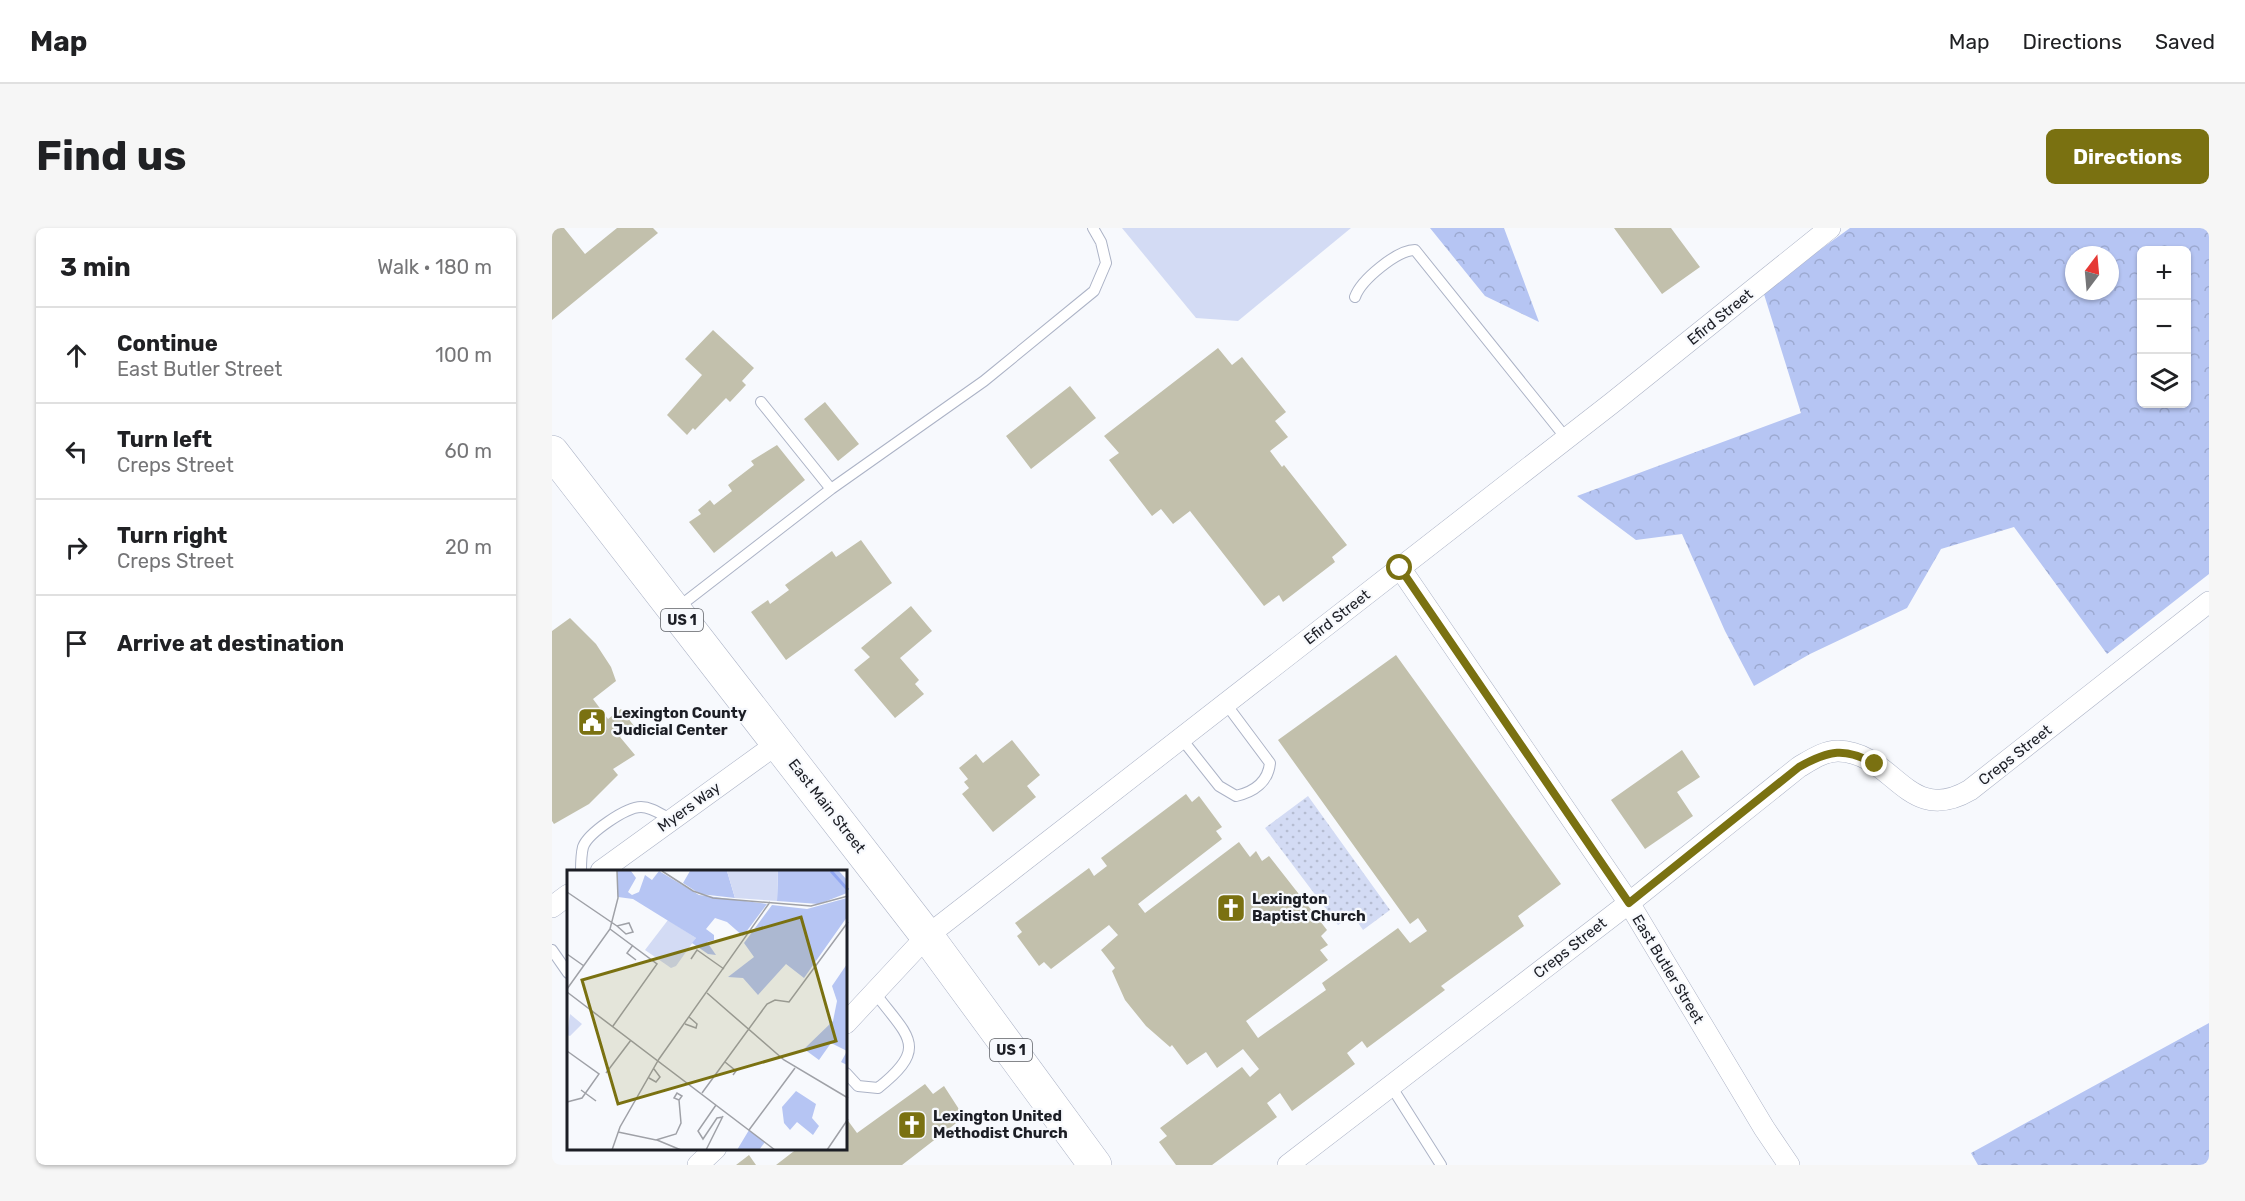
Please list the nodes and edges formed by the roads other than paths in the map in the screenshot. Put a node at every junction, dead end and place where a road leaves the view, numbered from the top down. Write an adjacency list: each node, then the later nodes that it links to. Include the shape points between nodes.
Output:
1 (1093, 228): 7 (lane, via 1106,263 1094,291 952,405)
2 (1830, 228): 5 (street, Efird Street)
3 (1355, 297): 5 (lane, via 1358,288 1395,257 1404,250 1414,250)
4 (761, 402): 7 (lane)
5 (1566, 438): 8 (street, Efird Street)
6 (552, 452): 10 (main road, East Main Street / US 1)
7 (831, 489): 10 (lane)
8 (1400, 568): 11 (street, Efird Street); 18 (street, East Butler Street)
9 (2209, 602): 18 (street, Creps Street, via 1956,798 1939,802 1923,799 1859,755 1837,751 1817,757 1799,767)
10 (674, 610): 13 (main road, East Main Street / US 1)
11 (1226, 704): 12 (street, Efird Street); 12 (lane, via 1270,763 1267,777 1252,791 1236,796 1219,786)
12 (1181, 738): 20 (street, Efird Street)
13 (777, 743): 14 (street, Myers Way); 20 (main road, East Main Street / US 1)
14 (672, 820): 15 (lane, via 640,807 625,812 586,840); 16 (street, Myers Way)
15 (581, 870)
16 (602, 870)
17 (567, 896): 19 (street)
18 (1629, 903): 26 (street, Creps Street); 30 (street, East Butler Street)
19 (552, 907)
20 (927, 936): 23 (street, Efird Street); 27 (main road, East Main Street / US 1)
21 (552, 950): 22 (lane)
22 (567, 972)
23 (875, 993): 24 (street, Efird Street); 25 (lane, via 907,1036 911,1048 904,1065 878,1088 858,1086)
24 (848, 1021)
25 (848, 1075)
26 (1390, 1086): 28 (street, Creps Street); 29 (lane)
27 (1095, 1165)
28 (1288, 1165)
29 (1441, 1165)
30 (1789, 1165)

